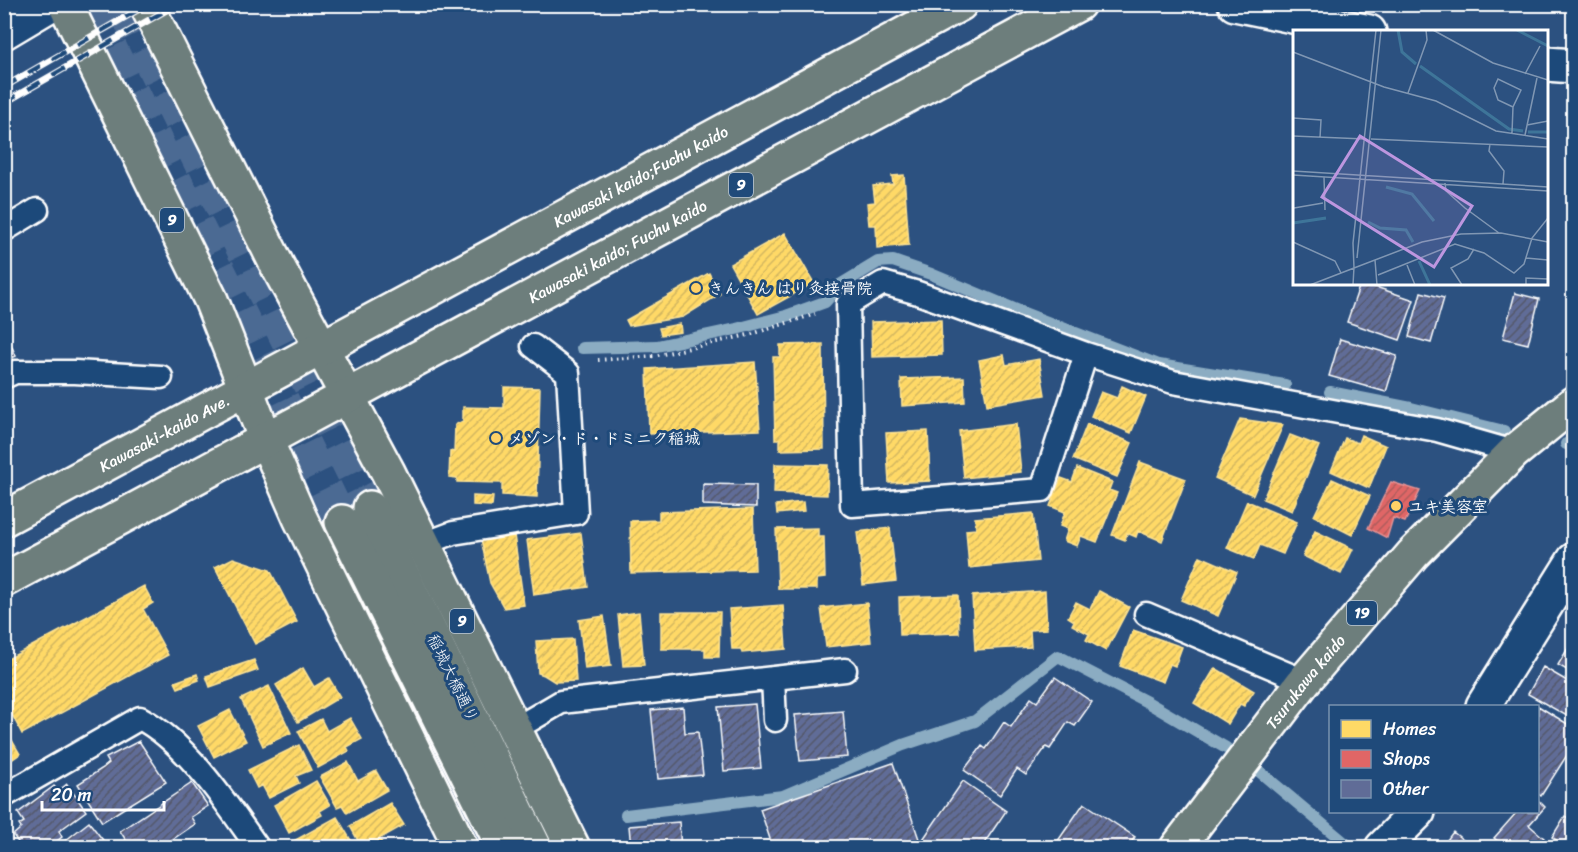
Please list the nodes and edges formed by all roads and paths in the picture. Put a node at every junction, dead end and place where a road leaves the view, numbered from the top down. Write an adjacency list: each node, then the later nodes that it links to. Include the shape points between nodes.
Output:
1 (51, 4): 8 (street)
2 (65, 4): 20 (main road, 9, via 211,300)
3 (146, 4): 15 (main road, 9)
4 (960, 4): 15 (main road, Kawasaki kaido;Fuchu kaido)
5 (1078, 4): 21 (main road, Kawasaki kaido; Fuchu kaido / 9)
6 (1235, 4): 7 (street)
7 (1359, 30)
8 (4, 32)
9 (1548, 64): 10 (street)
10 (1574, 66)
11 (37, 210): 12 (lane)
12 (4, 230)
13 (848, 304): 16 (lane, via 883,283); 16 (lane, via 852,505 1042,490); 17 (path, via 752,334 654,356 599,360)
14 (533, 346): 17 (lane)
15 (322, 347): 20 (main road, Kawasaki-kaido Ave.); 21 (main road, 9)
16 (1086, 354): 24 (lane, via 1173,382 1437,430)
17 (568, 374): 26 (lane, via 576,513 453,533)
18 (4, 377): 19 (lane, via 15,372)
19 (160, 377)
20 (246, 389): 23 (main road, 9); 25 (main road, Kawasaki-kaido Ave.)
21 (348, 396): 23 (main road, 9); 26 (main road, 9)
22 (1574, 403): 24 (main road, Tsurukawa kaido / 19)
23 (266, 440): 28 (main road, 9); 39 (main road, 9)
24 (1514, 452): 32 (main road, Tsurukawa kaido / 19, via 1413,554)
25 (4, 519)
26 (424, 544): 35 (main road, 9)
27 (1574, 560): 33 (street)
28 (4, 580)
29 (1146, 614): 32 (lane)
30 (845, 670): 31 (lane)
31 (773, 678): 34 (lane); 35 (lane, via 561,702)
32 (1304, 681): 43 (main road, Tsurukawa kaido / 19)
33 (1484, 705)
34 (775, 720)
35 (514, 729): 42 (main road, 9)
36 (4, 796): 38 (lane, via 140,718 159,728 194,765)
37 (1417, 813): 44 (street)
38 (258, 848)
39 (461, 848)
40 (504, 848): 41 (main road, 稲城大橋通り / 9, via 356,515)
41 (535, 848)
42 (573, 848)
43 (1177, 848)
44 (1382, 848)

